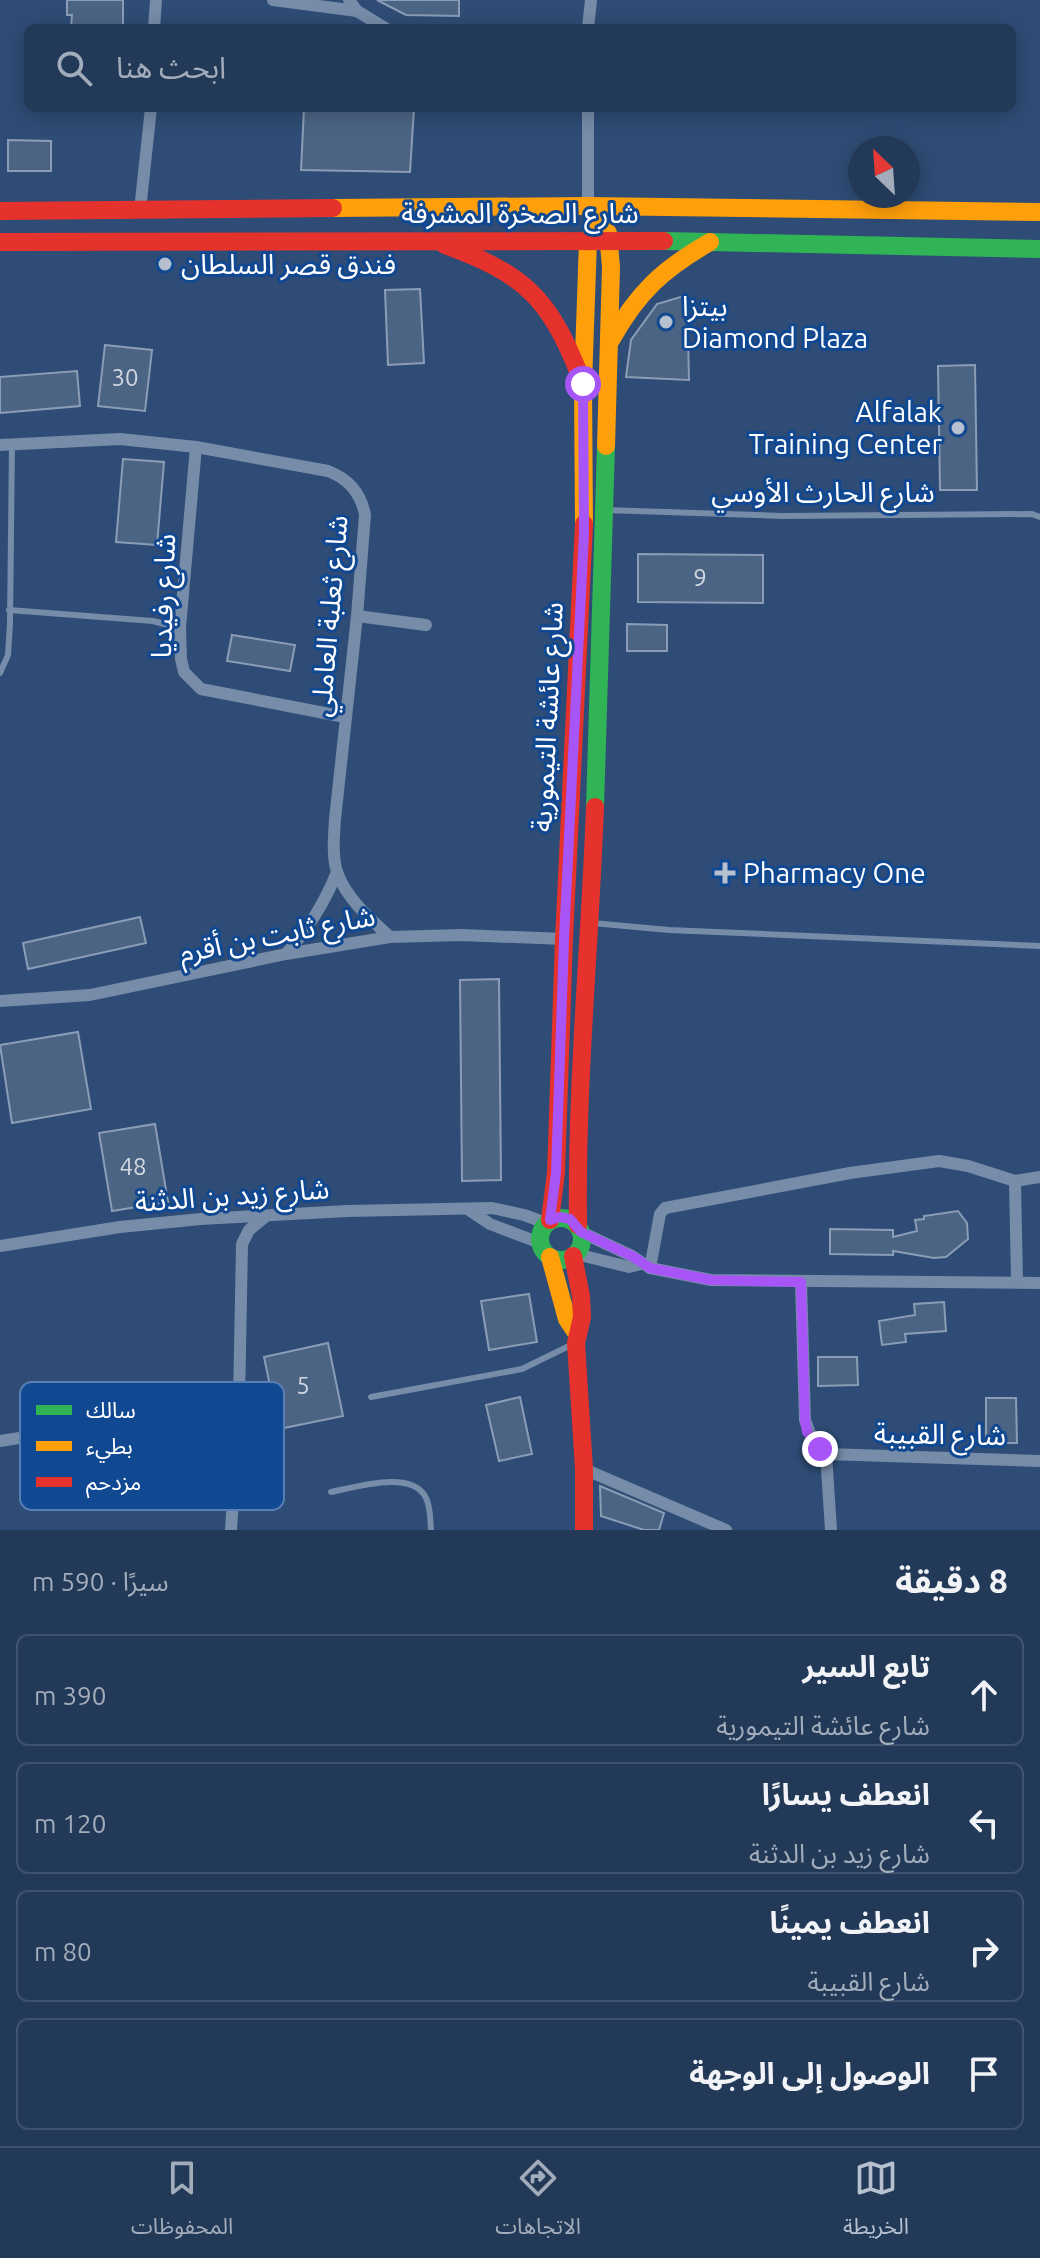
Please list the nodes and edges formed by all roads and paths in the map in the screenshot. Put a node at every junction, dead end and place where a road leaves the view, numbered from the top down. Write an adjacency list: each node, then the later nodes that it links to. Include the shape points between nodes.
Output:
1 (156, 0): 6 (street)
2 (273, 0): 5 (street)
3 (349, 0): 5 (street)
4 (591, 0): 8 (street)
5 (357, 11): 7 (street)
6 (154, 24)
7 (378, 24)
8 (588, 24)
9 (151, 112): 11 (street)
10 (588, 112): 13 (street)
11 (140, 210): 12 (street, شارع الصخرة المشرفة); 13 (street, شارع الصخرة المشرفة)
12 (0, 211)
13 (599, 211): 14 (street, شارع الصخرة المشرفة); 16 (street, شارع عائشة التيمورية); 17 (street, شارع عائشة التيمورية)
14 (1040, 212)
15 (431, 240): 16 (street, شارع الصخرة المشرفة); 19 (street, شارع الصخرة المشرفة); 22 (street, via 502,267 521,280 555,321)
16 (588, 241): 17 (street, شارع الصخرة المشرفة); 22 (street, شارع عائشة التيمورية)
17 (610, 241): 18 (street, شارع الصخرة المشرفة); 21 (street, شارع عائشة التيمورية)
18 (712, 241): 20 (street, شارع الصخرة المشرفة); 21 (street, via 652,278)
19 (0, 242)
20 (1040, 249)
21 (608, 346): 25 (street, شارع عائشة التيمورية)
22 (583, 384): 38 (street, شارع عائشة التيمورية, via 584,533)
23 (6, 444): 24 (street, شارع ثعلبة العاملي, via 120,439); 27 (lane)
24 (196, 447): 28 (street, شارع ثعلبة العاملي, via 328,471 352,486 365,515); 32 (street, شارع رفيديا)
25 (605, 510): 26 (lane, شارع الحارث الأوسي); 36 (street, شارع عائشة التيمورية)
26 (1040, 517)
27 (9, 610): 30 (lane); 32 (lane, via 153,621)
28 (357, 616): 31 (street); 34 (street, شارع ثعلبة العاملي)
29 (0, 621): 30 (lane)
30 (10, 623): 33 (lane, via 8,655)
31 (426, 625)
32 (180, 628): 34 (street, شارع رفيديا, via 184,672 201,689)
33 (0, 673)
34 (345, 717): 35 (street, شارع ثعلبة العاملي, via 335,819)
35 (337, 872): 37 (street, شارع ثعلبة العاملي, via 358,906); 40 (street, شارع ثعلبة العاملي, via 308,929)
36 (591, 923): 39 (lane); 47 (street, شارع عائشة التيمورية, via 577,1164)
37 (390, 937): 38 (street, شارع ثابت بن أقرم); 40 (street, شارع ثابت بن أقرم)
38 (564, 939): 46 (street, شارع عائشة التيمورية, via 556,1173)
39 (1040, 946)
40 (286, 954): 41 (street, شارع ثابت بن أقرم, via 90,995)
41 (0, 1001)
42 (1040, 1177): 43 (street)
43 (1015, 1181): 51 (street, via 939,1161 670,1207 660,1214); 52 (street)
44 (469, 1210): 45 (street, شارع زيد بن الدثنة); 46 (street, شارع زيد بن الدثنة, via 492,1208); 49 (street, شارع زيد بن الدثنة)
45 (266, 1216): 48 (street, شارع زيد بن الدثنة, via 133,1226); 56 (street, via 242,1244)
46 (548, 1222): 47 (street, via 560,1217); 49 (street, via 541,1233)
47 (580, 1228): 50 (street, via 581,1247); 51 (street)
48 (0, 1246)
49 (545, 1250): 50 (street, via 566,1259); 55 (street)
50 (574, 1255): 51 (street); 55 (street, via 582,1317)
51 (646, 1266): 53 (street, via 711,1280)
52 (1017, 1281): 53 (street); 54 (street)
53 (801, 1282): 60 (street, via 805,1420 814,1444)
54 (1040, 1283)
55 (577, 1338): 57 (lane, via 545,1361 522,1369); 62 (street)
56 (239, 1382)
57 (371, 1397)
58 (20, 1438): 59 (street)
59 (0, 1441)
60 (826, 1454): 61 (street, شارع القبيبة); 69 (street)
61 (1040, 1461)
62 (584, 1469): 67 (street); 68 (street)
63 (331, 1492): 66 (lane, via 407,1483 425,1494)
64 (232, 1510): 65 (street)
65 (231, 1530)
66 (431, 1530)
67 (584, 1530)
68 (726, 1530)
69 (831, 1530)

